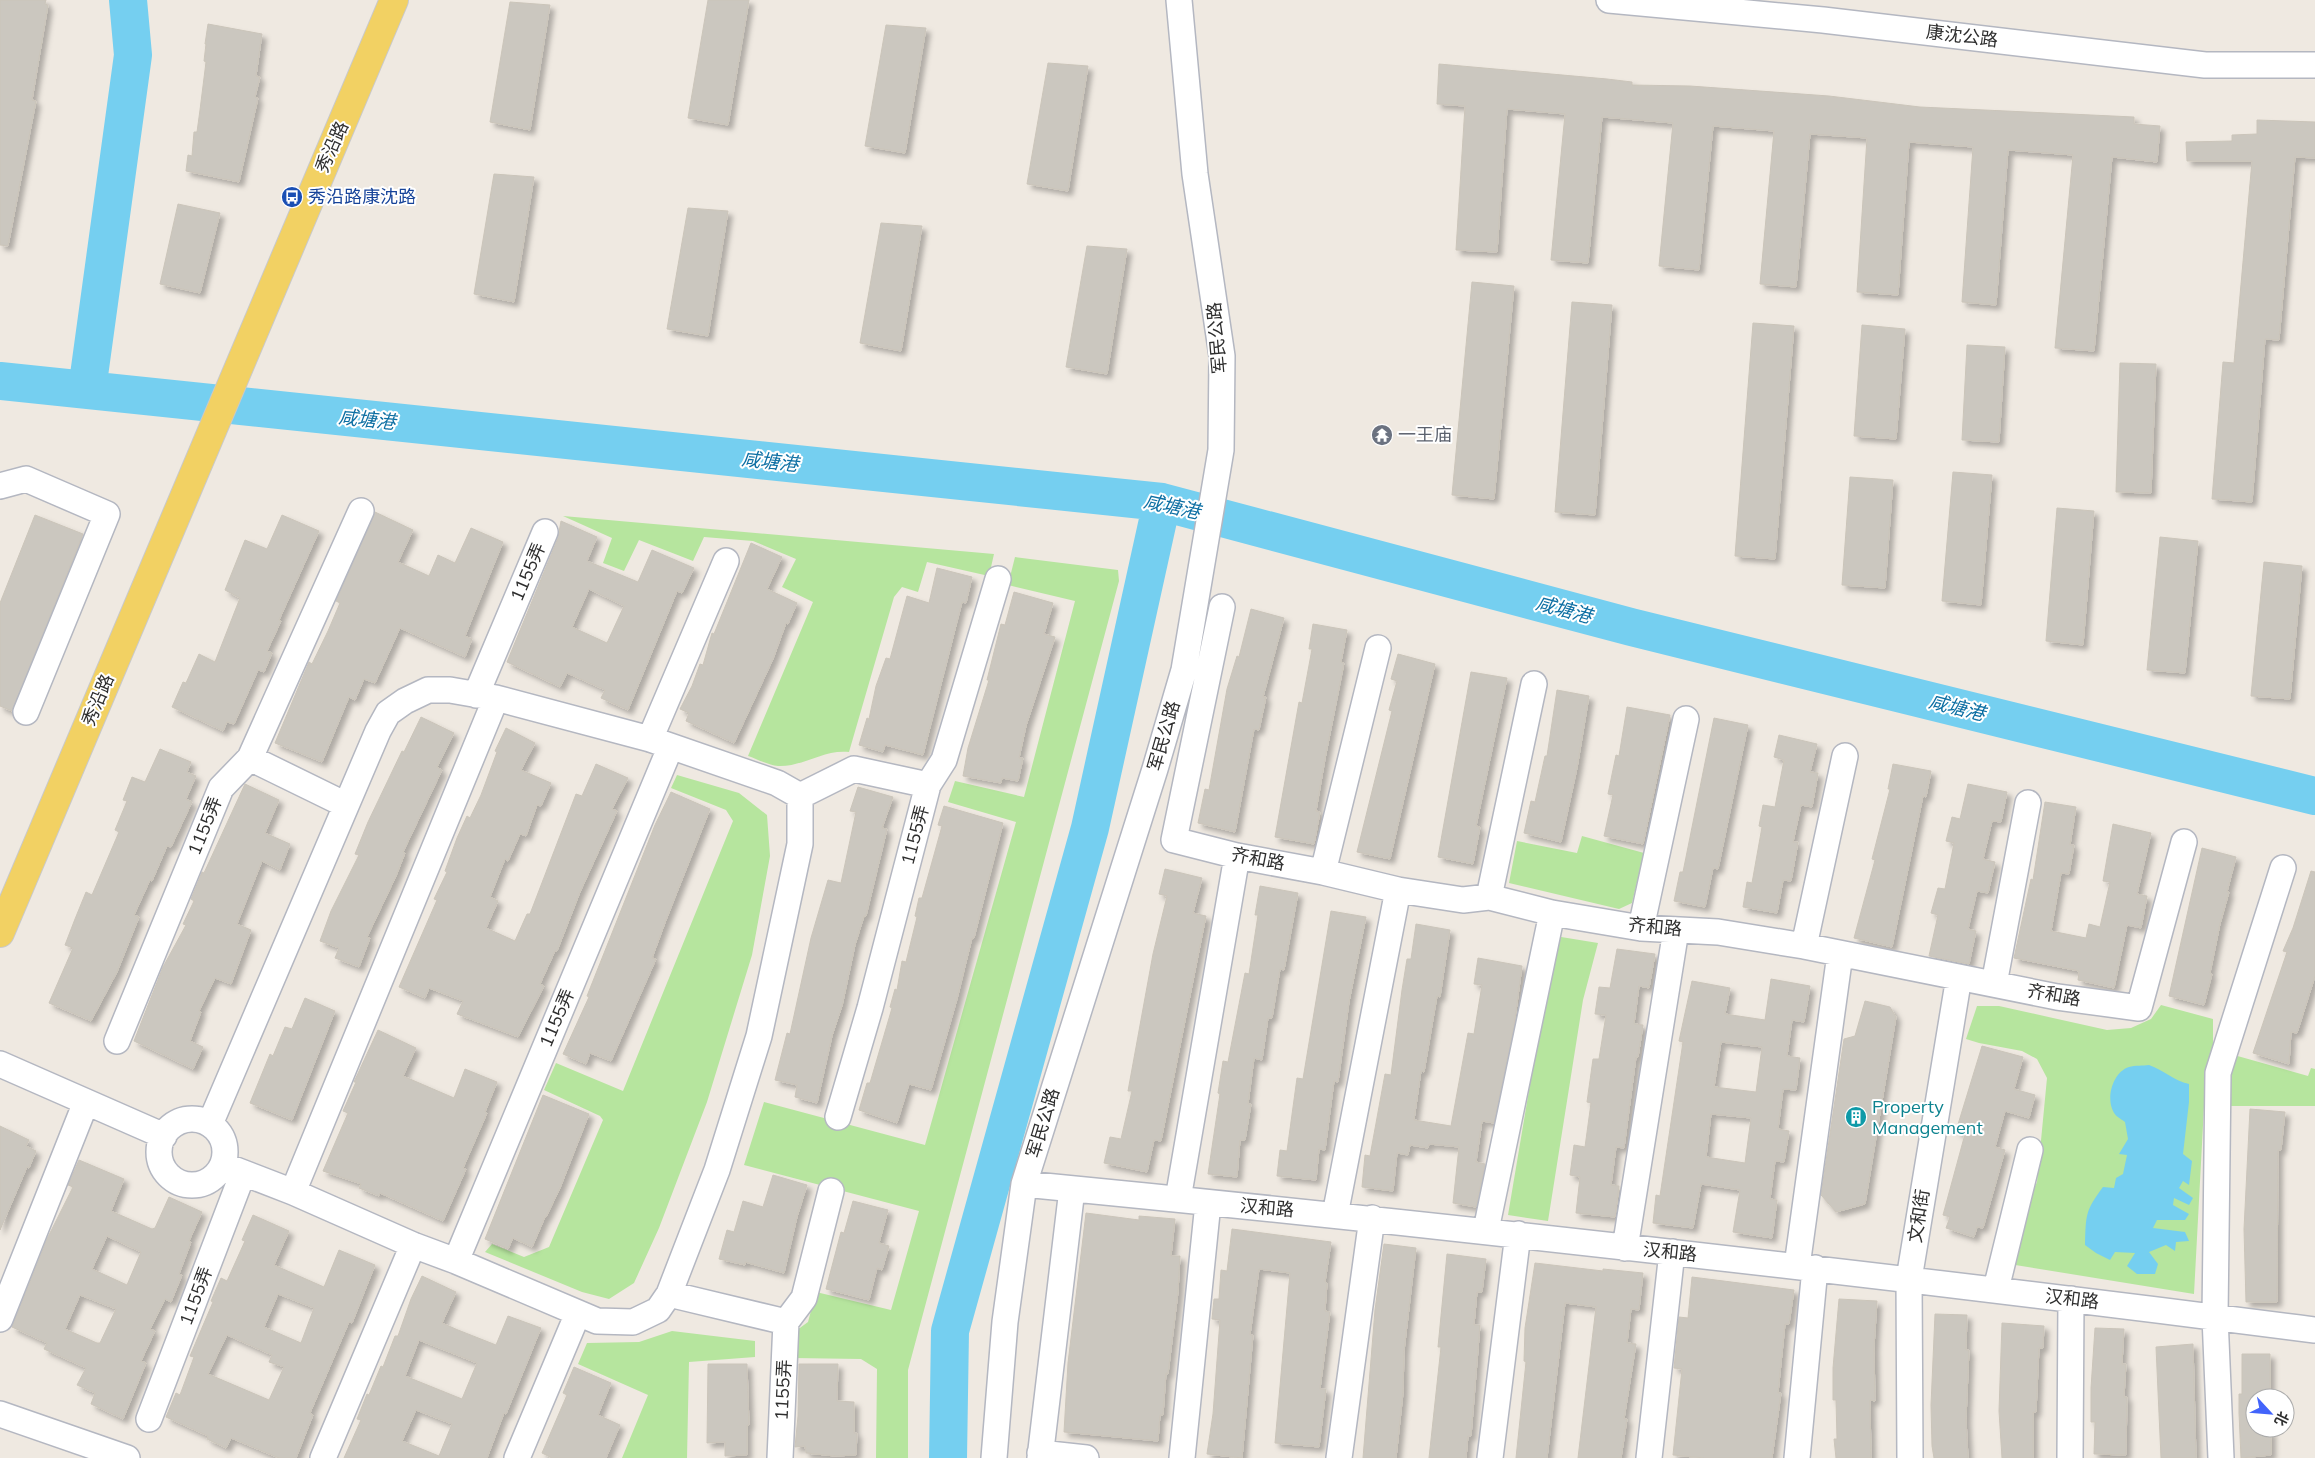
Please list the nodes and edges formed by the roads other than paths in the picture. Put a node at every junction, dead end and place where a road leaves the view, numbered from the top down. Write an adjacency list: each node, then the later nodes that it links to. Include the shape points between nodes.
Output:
1 (394, 0): 33 (main road, 秀沿路)
2 (1179, 0): 46 (street, 军民公路, via 1196,174 1222,356 1221,450 1184,670)
3 (1609, 0): 4 (street, 康沈公路)
4 (1823, 10): 5 (street, 康沈公路, via 2205,65)
5 (2315, 65)
6 (0, 486): 15 (street, via 26,479 107,514)
7 (361, 511): 19 (street, 1155弄)
8 (545, 532): 14 (street, 1155弄)
9 (726, 561): 17 (street, 1155弄)
10 (998, 579): 20 (street, 1155弄, via 944,760)
11 (1222, 607): 25 (street, 齐和路, via 1174,840)
12 (1378, 648): 27 (street)
13 (1534, 684): 29 (street)
14 (486, 696): 17 (street); 23 (street, via 428,690 388,713); 49 (street, 1155弄)
15 (26, 712)
16 (1686, 719): 31 (street)
17 (660, 743): 21 (street, via 777,783); 59 (street, 1155弄)
18 (1845, 756): 34 (street)
19 (250, 758): 23 (street); 38 (street, 1155弄, via 221,788)
20 (928, 785): 21 (street, 1155弄, via 854,769); 41 (street, 1155弄)
21 (800, 796): 63 (street, via 800,844 760,1036 717,1170)
22 (2028, 803): 37 (street)
23 (346, 805): 42 (street)
24 (2184, 842): 37 (street, 齐和路, via 2140,1008 2057,997)
25 (1237, 856): 27 (street, 齐和路); 50 (street)
26 (2283, 868): 66 (street, via 2218,1073)
27 (1324, 872): 28 (street, 齐和路)
28 (1398, 890): 29 (street, 齐和路, via 1463,900); 52 (street)
29 (1489, 897): 30 (street, 齐和路)
30 (1552, 913): 31 (street, 齐和路); 54 (street)
31 (1641, 928): 32 (street, 齐和路)
32 (1676, 930): 34 (street, 齐和路, via 1718,932); 57 (street)
33 (0, 933)
34 (1804, 946): 35 (street, 齐和路)
35 (1840, 954): 36 (street, 齐和路); 60 (street)
36 (1959, 977): 37 (street, 齐和路); 61 (street, 文和街)
37 (1994, 984)
38 (116, 1041)
39 (0, 1064): 40 (street)
40 (86, 1102): 43 (street); 67 (street)
41 (838, 1117)
42 (210, 1124): 43 (street, via 195,1119 180,1121); 45 (street, via 223,1140)
43 (164, 1136): 45 (street, via 160,1157 167,1174 177,1182 205,1183)
44 (2030, 1150): 62 (street)
45 (233, 1169): 49 (street); 71 (street, 1155弄)
46 (1024, 1184): 47 (street, 汉和路); 77 (street, 军民公路, via 1005,1322)
47 (1072, 1189): 50 (street, 汉和路); 72 (street)
48 (830, 1191): 68 (street, via 804,1298)
49 (293, 1192): 56 (street)
50 (1178, 1199): 51 (street, 汉和路)
51 (1208, 1203): 52 (street, 汉和路); 79 (street)
52 (1335, 1215): 53 (street, 汉和路)
53 (1372, 1218): 54 (street, 汉和路); 80 (street)
54 (1486, 1230): 55 (street, 汉和路)
55 (1518, 1234): 57 (street, 汉和路); 81 (street)
56 (413, 1245): 59 (street); 74 (street)
57 (1625, 1248): 58 (street, 汉和路)
58 (1672, 1252): 60 (street, 汉和路); 82 (street)
59 (456, 1261): 65 (street)
60 (1806, 1267): 61 (street, 汉和路); 83 (street)
61 (1909, 1279): 62 (street, 汉和路); 84 (street, 文和街)
62 (1996, 1289): 64 (street, 汉和路)
63 (669, 1294): 65 (street, via 658,1310 633,1322 597,1321); 68 (street)
64 (2071, 1299): 66 (street, 汉和路); 85 (street)
65 (578, 1313): 75 (street)
66 (2215, 1317): 69 (street, 汉和路); 86 (street)
67 (0, 1319)
68 (786, 1322): 76 (street, 1155弄)
69 (2315, 1330)
70 (0, 1414): 73 (street)
71 (149, 1419)
72 (1040, 1456): 78 (street)
73 (126, 1458)
74 (324, 1458)
75 (517, 1458)
76 (780, 1458)
77 (994, 1458)
78 (1086, 1458)
79 (1182, 1458)
80 (1339, 1458)
81 (1490, 1458)
82 (1649, 1458)
83 (1797, 1458)
84 (1910, 1458)
85 (2070, 1458)
86 (2221, 1458)

